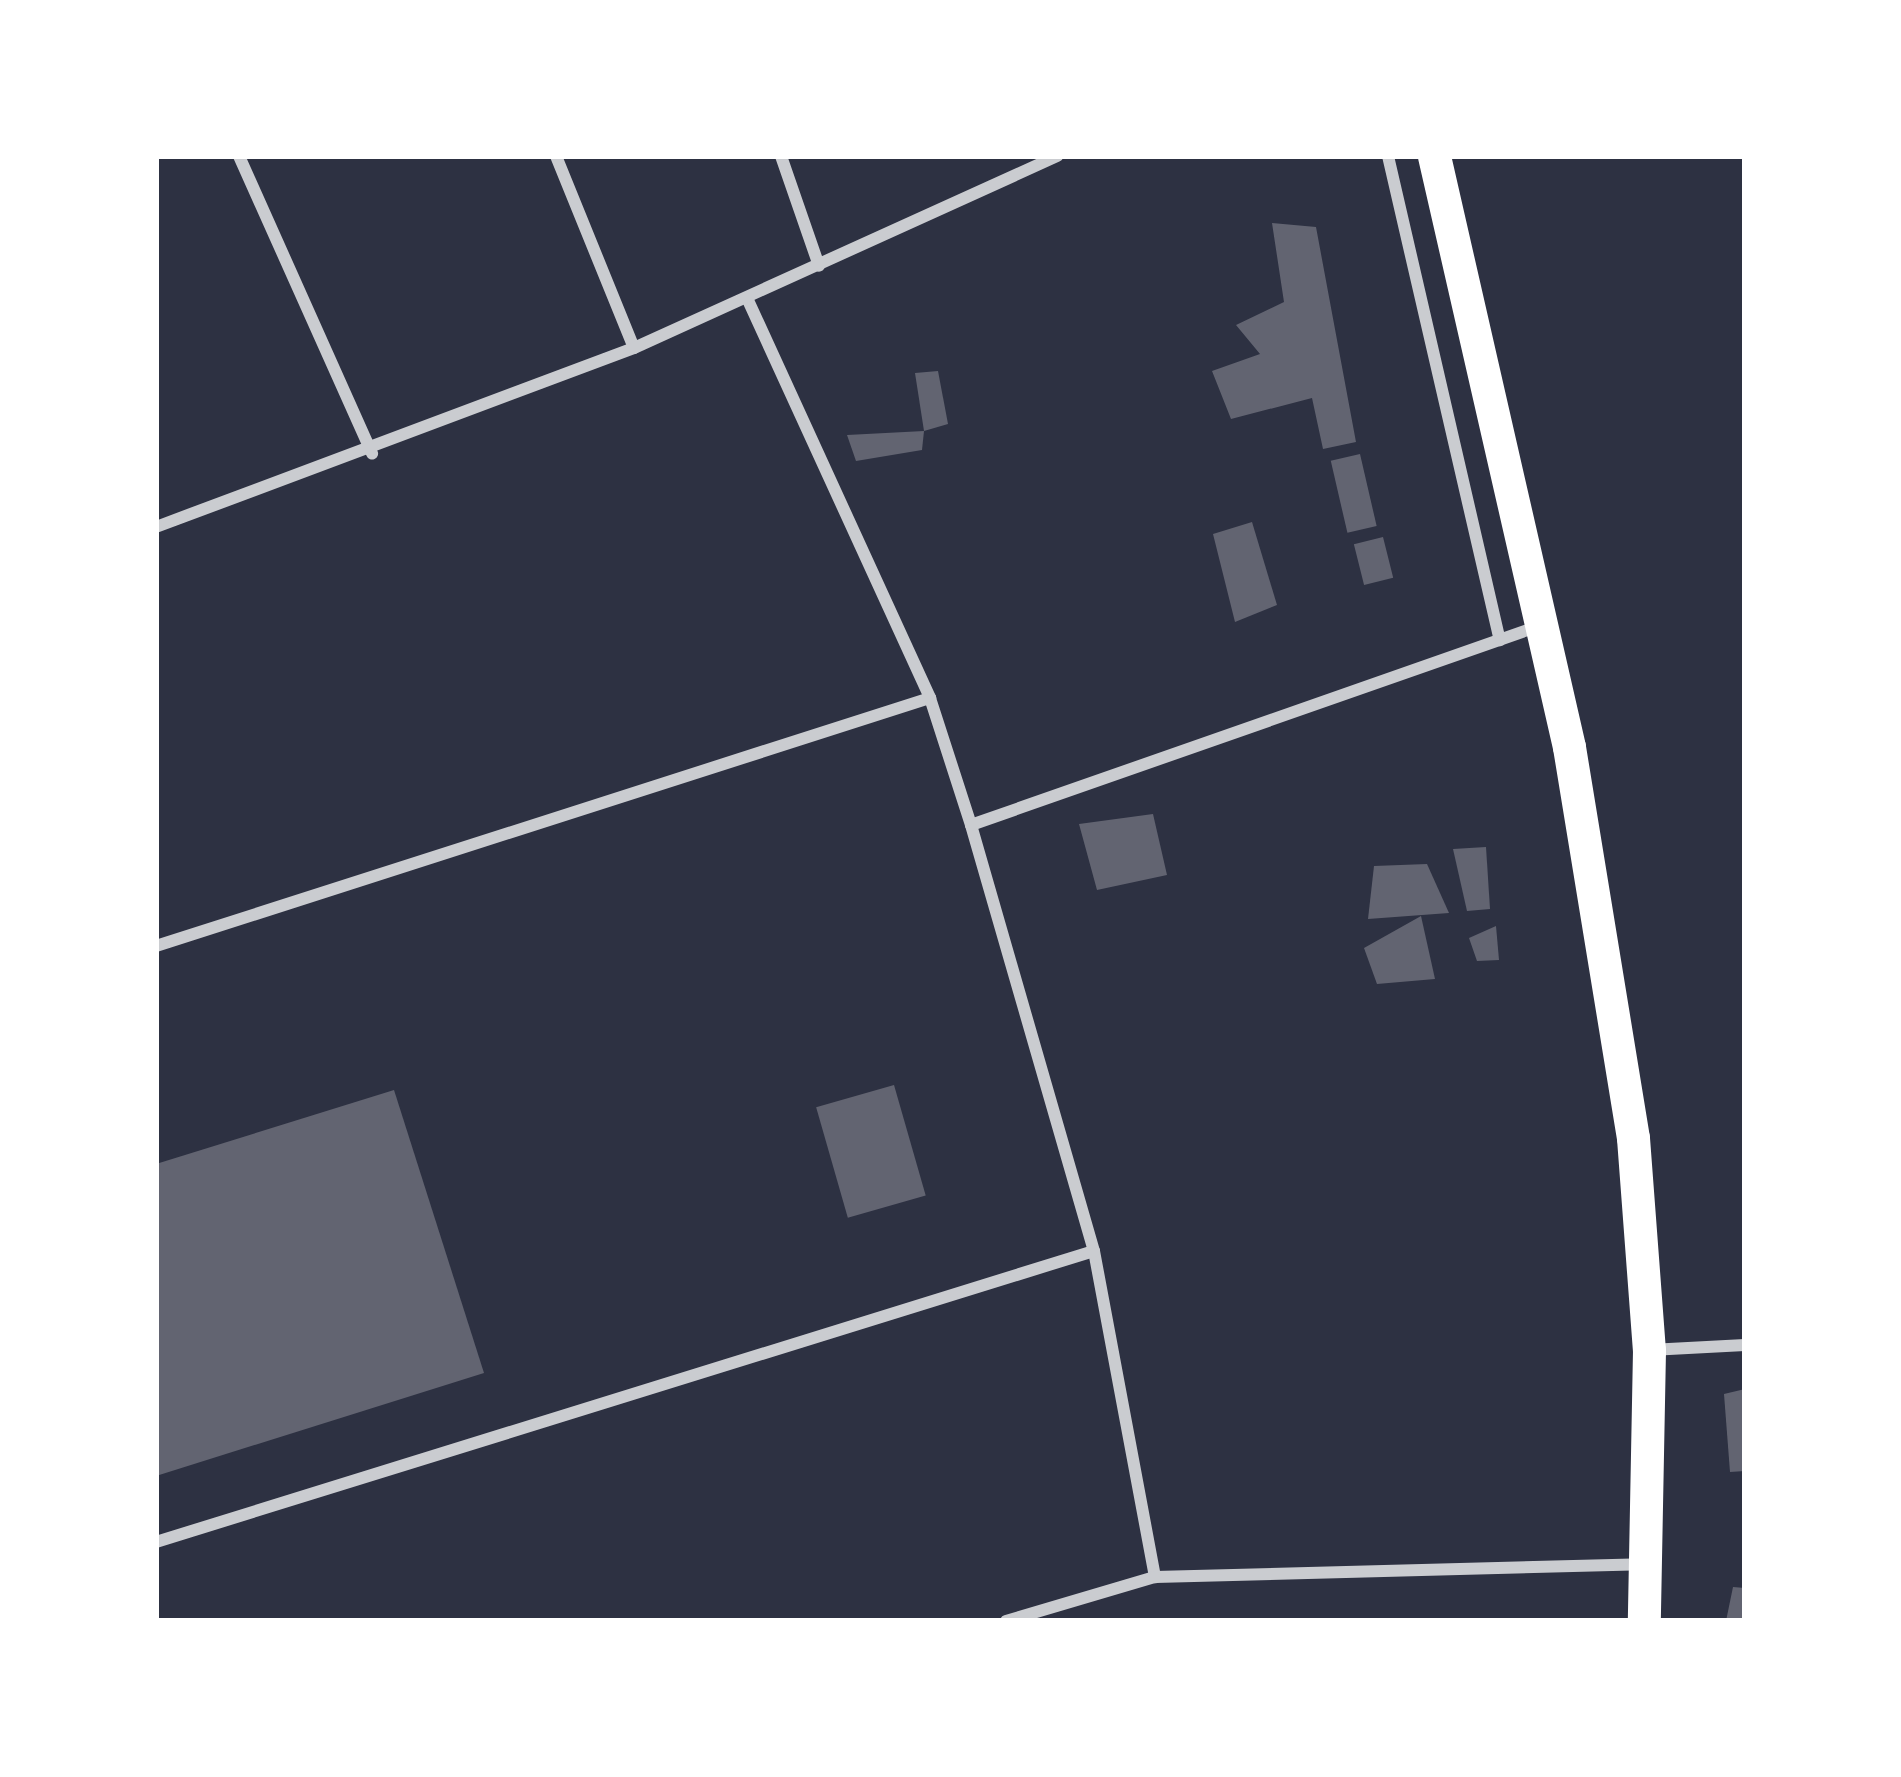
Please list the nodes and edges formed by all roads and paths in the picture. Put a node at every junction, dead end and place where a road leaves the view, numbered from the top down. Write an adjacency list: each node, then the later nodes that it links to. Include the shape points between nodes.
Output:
1 (239, 156): 10 (street)
2 (556, 156): 9 (street)
3 (781, 156): 7 (street)
4 (1057, 156): 7 (street)
5 (1388, 156): 13 (street)
6 (1434, 156): 12 (highway)
7 (819, 266): 8 (street)
8 (747, 298): 9 (street); 14 (street)
9 (634, 348): 10 (street)
10 (372, 454): 11 (street)
11 (156, 527)
12 (1536, 626): 13 (street); 19 (highway, via 1599,908)
13 (1500, 640): 15 (street)
14 (930, 698): 15 (street); 16 (street)
15 (971, 825): 17 (street)
16 (156, 946)
17 (1094, 1251): 20 (street); 22 (street)
18 (1745, 1345): 19 (street)
19 (1649, 1351): 21 (highway)
20 (156, 1542)
21 (1649, 1563): 22 (street); 24 (highway)
22 (1155, 1577): 23 (street)
23 (1006, 1621)
24 (1644, 1621)

